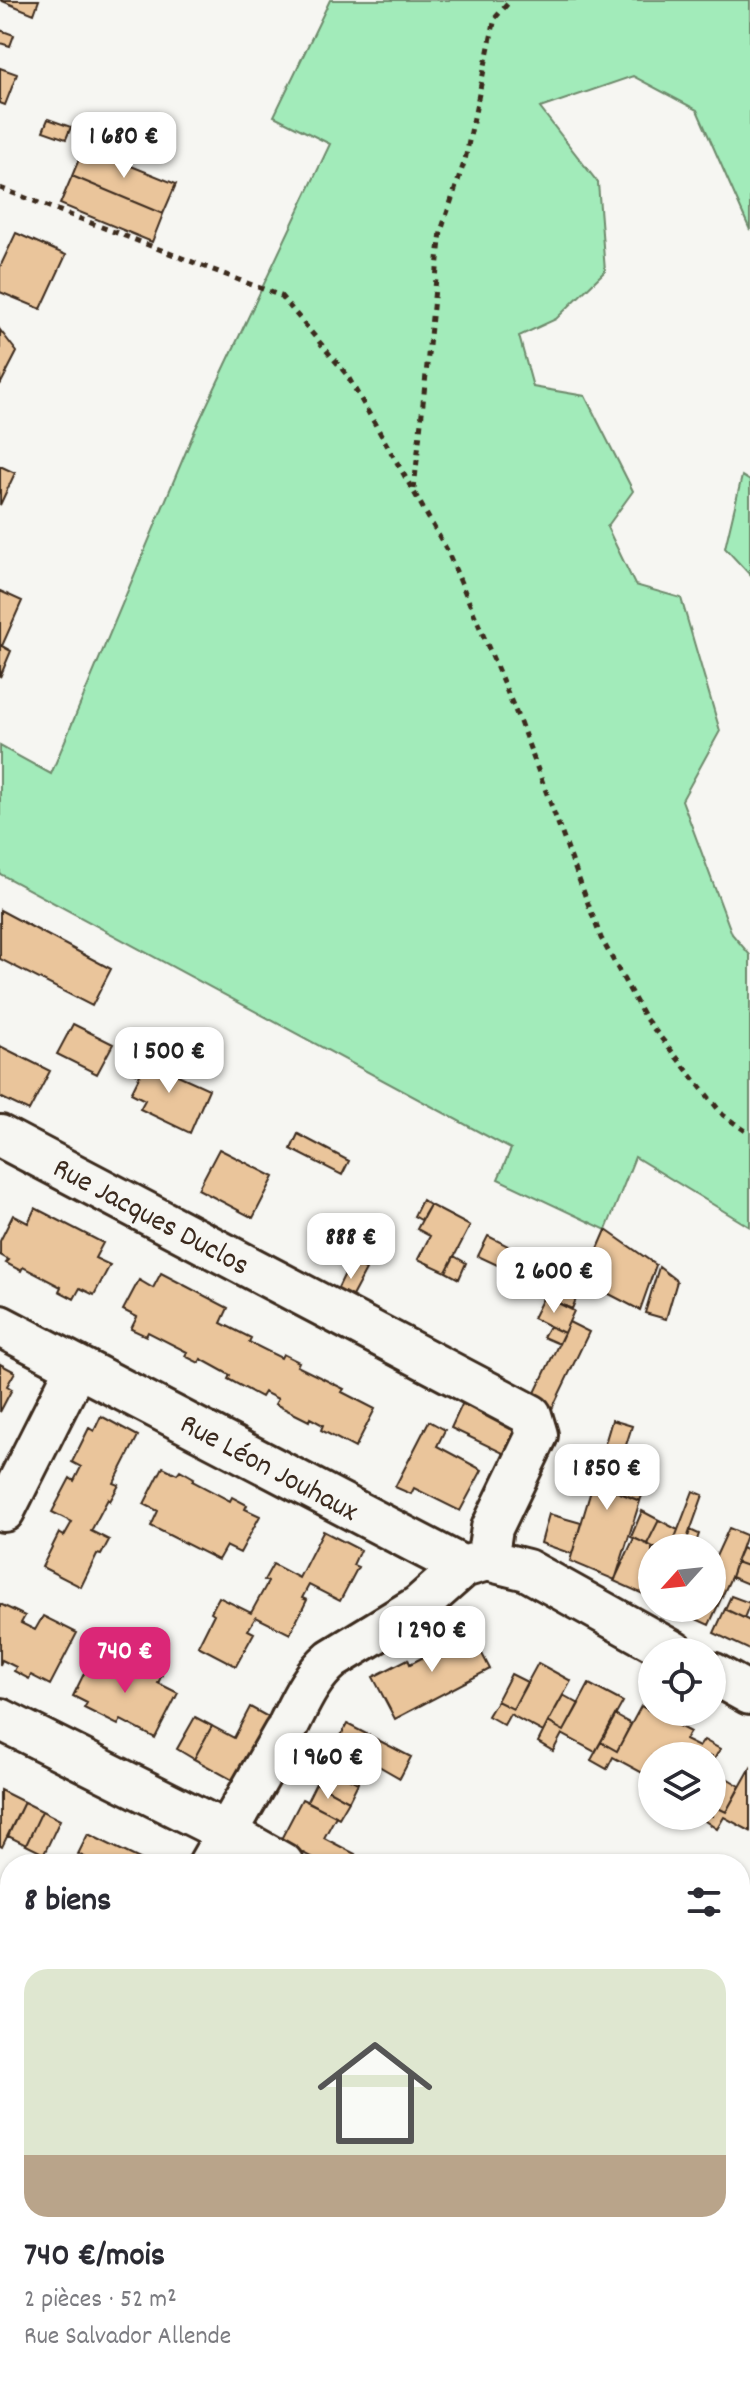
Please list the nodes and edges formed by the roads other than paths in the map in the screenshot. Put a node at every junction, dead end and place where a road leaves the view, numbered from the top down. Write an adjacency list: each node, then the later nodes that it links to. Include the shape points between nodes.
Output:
1 (0, 1136): 5 (street, Rue Jacques Duclos, via 531,1415 537,1435)
2 (0, 1326): 3 (street, Rue Léon Jouhaux)
3 (77, 1366): 4 (street); 5 (street, Rue Léon Jouhaux)
4 (4, 1511)
5 (475, 1564): 6 (street, via 527,1570); 10 (street, via 319,1670)
6 (649, 1638)
7 (726, 1681): 8 (street)
8 (750, 1694)
9 (0, 1719): 10 (street)
10 (218, 1849): 11 (street)
11 (240, 1854)

